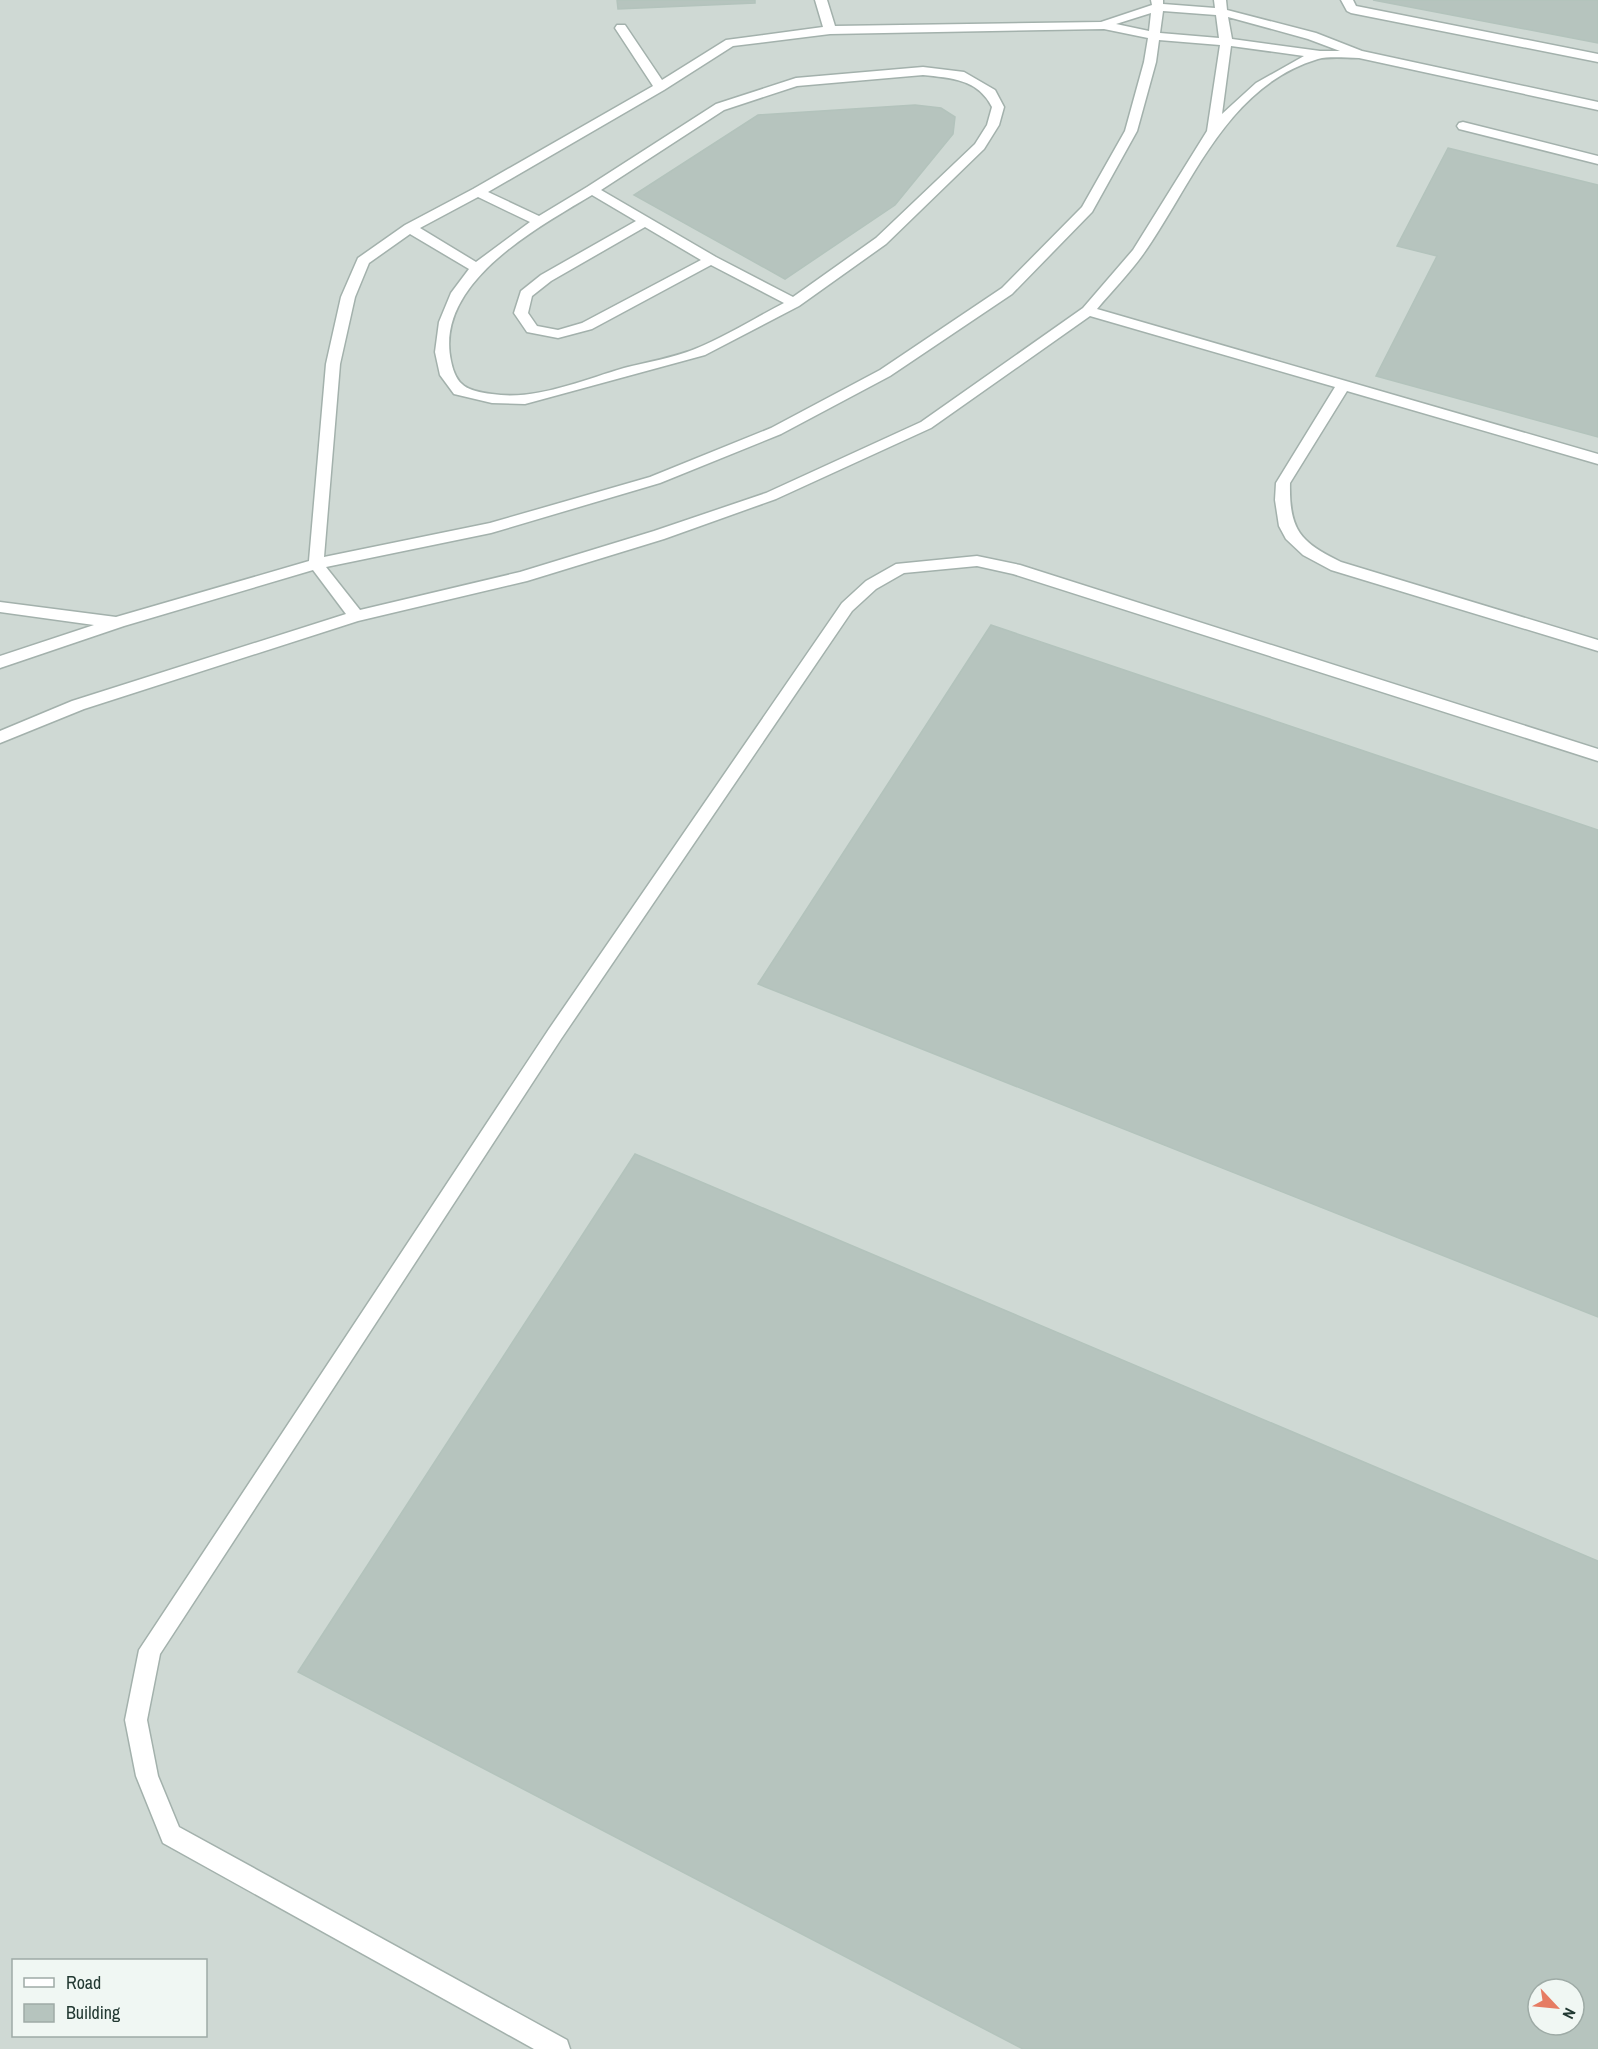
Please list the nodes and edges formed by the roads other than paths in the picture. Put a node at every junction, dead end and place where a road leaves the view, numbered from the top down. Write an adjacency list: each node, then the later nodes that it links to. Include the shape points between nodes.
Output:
1 (821, 0): 7 (street)
2 (1347, 0): 12 (street, via 1351,9)
3 (1158, 4): 4 (street); 5 (street); 8 (street)
4 (1221, 6): 9 (street); 10 (street)
5 (1104, 25): 7 (street); 8 (street)
6 (621, 28): 13 (street)
7 (830, 30): 13 (street, via 730,43)
8 (1154, 36): 9 (street); 29 (street, via 1131,131 1087,209 1007,291 885,373 776,431 655,480 491,528)
9 (1226, 42): 11 (street); 16 (street)
10 (1359, 54): 11 (street); 14 (street)
11 (1320, 55): 16 (street, via 1293,64 1271,78 1235,105)
12 (1598, 58)
13 (660, 87): 19 (street)
14 (1598, 106)
15 (1463, 126): 17 (street)
16 (1213, 131): 26 (street, via 1138,252)
17 (1598, 160)
18 (592, 190): 20 (street); 21 (street); 25 (street, via 720,107 796,82 923,71 964,76 991,93 998,107 993,125 980,146 881,241)
19 (478, 192): 21 (street); 22 (street)
20 (646, 220): 23 (street); 23 (street, via 546,278 526,294 521,313 532,329 558,334 587,326)
21 (539, 221): 24 (street)
22 (410, 228): 24 (street); 29 (street, via 363,261 348,297 333,364)
23 (711, 260): 25 (street)
24 (477, 268): 25 (street, via 458,293 446,321 442,352 447,375 459,391 492,399 525,400 700,352)
25 (794, 303)
26 (1088, 311): 27 (street); 31 (street, via 926,425 771,496 522,577)
27 (1344, 385): 28 (street); 33 (street, via 1283,483 1285,523 1307,553 1336,566)
28 (1598, 459)
29 (316, 564): 31 (street); 32 (street)
30 (0, 607): 32 (street)
31 (357, 616): 35 (street, via 78,705)
32 (119, 622): 34 (street)
33 (1598, 646)
34 (0, 662)
35 (0, 737)
36 (1598, 755): 37 (street, via 1015,568 977,561 901,567 871,585 847,607 555,1034 150,1650 136,1720 147,1776 171,1835)
37 (558, 2049)

